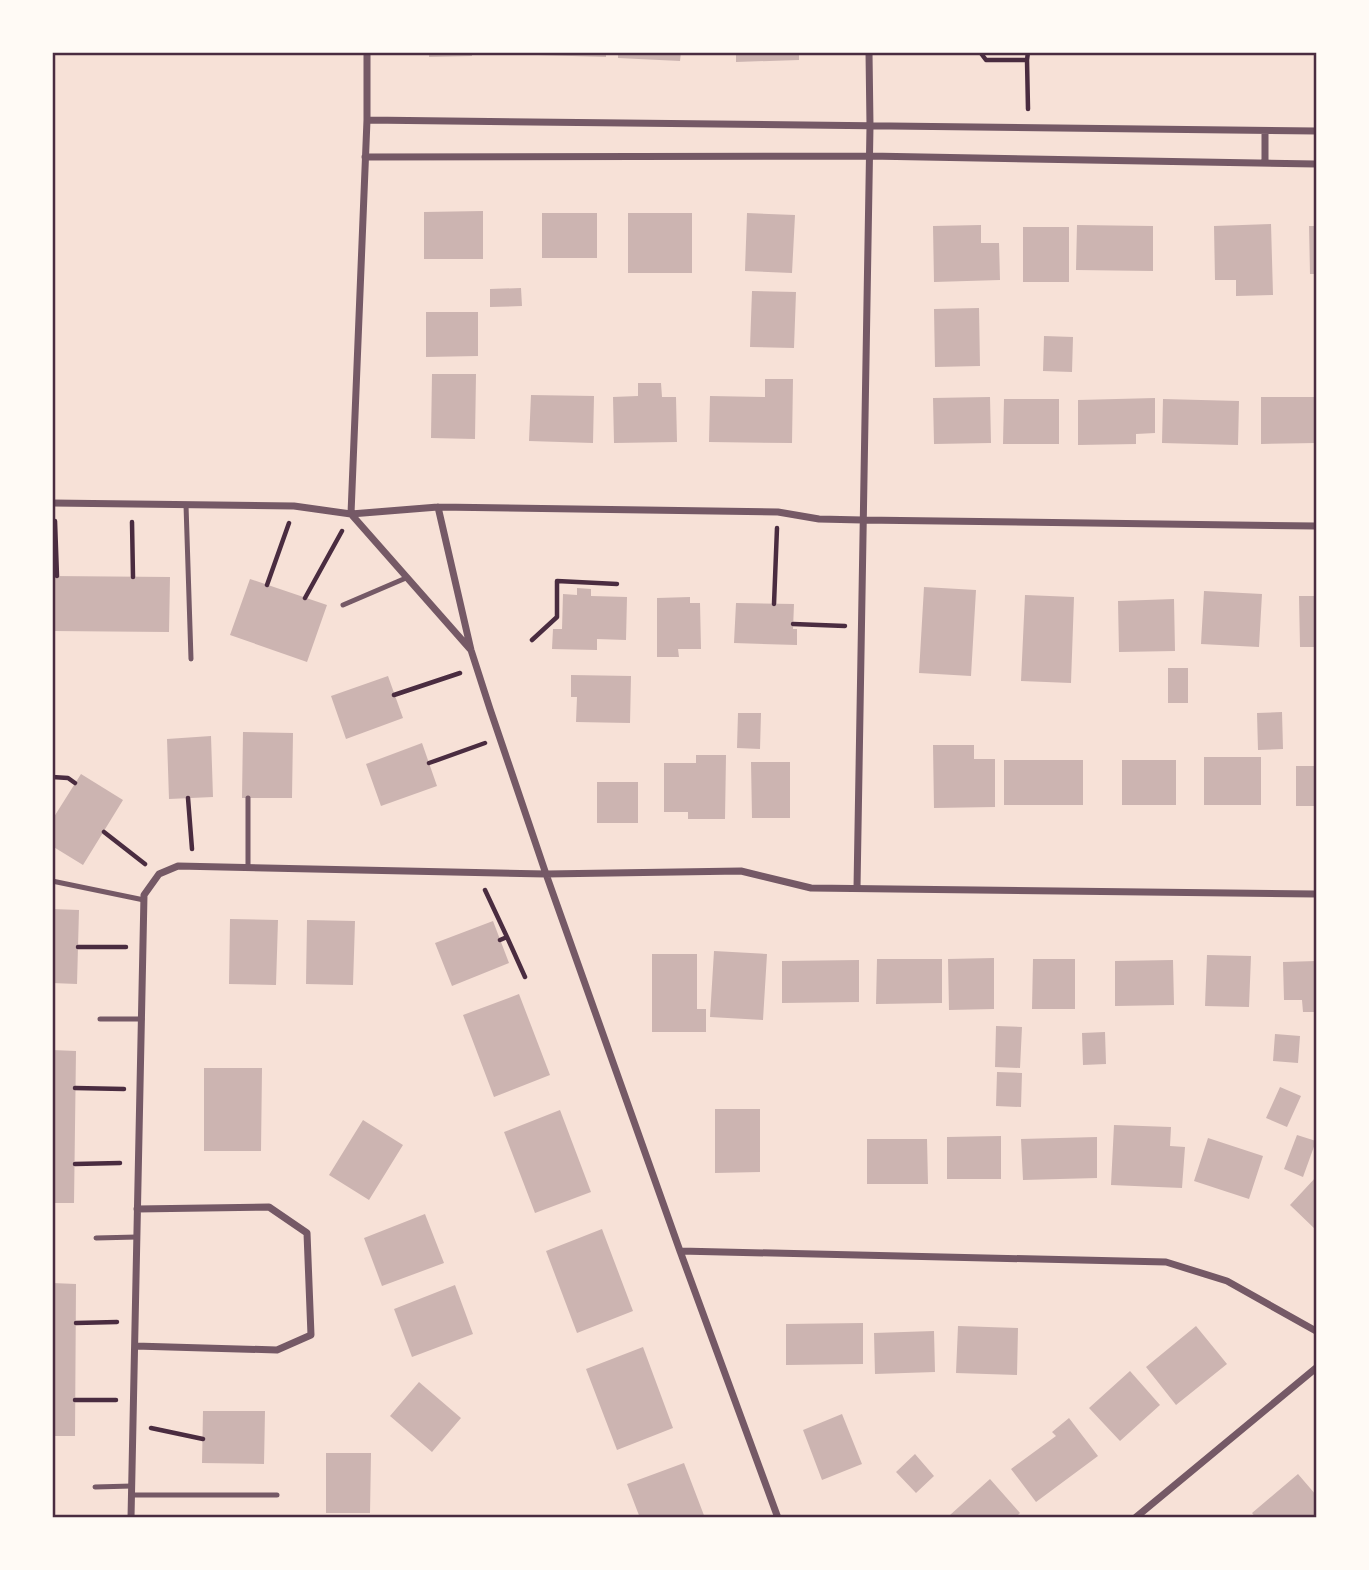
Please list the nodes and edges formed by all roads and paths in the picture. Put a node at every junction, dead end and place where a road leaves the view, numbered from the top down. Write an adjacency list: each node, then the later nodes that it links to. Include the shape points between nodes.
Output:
1 (367, 52): 6 (street)
2 (869, 52): 7 (street)
3 (980, 52): 5 (path, via 986,60)
4 (1028, 52): 5 (path)
5 (1027, 60): 8 (path)
6 (367, 120): 7 (street); 12 (street)
7 (870, 126): 8 (street); 11 (street)
8 (1028, 127): 9 (street)
9 (1265, 131): 10 (street); 13 (street)
10 (1317, 131)
11 (869, 156): 12 (street); 13 (street); 22 (street)
12 (365, 157): 21 (street)
13 (1265, 163): 14 (street)
14 (1317, 164)
15 (54, 503): 16 (street); 24 (path)
16 (132, 504): 17 (street); 25 (path)
17 (186, 505): 18 (street); 36 (lane)
18 (294, 506): 21 (street); 28 (path)
19 (438, 508): 20 (street); 21 (street); 35 (street)
20 (778, 512): 22 (street); 30 (path)
21 (351, 514): 26 (street); 29 (path)
22 (862, 520): 23 (street); 33 (street)
23 (1317, 526)
24 (57, 576)
25 (132, 577)
26 (406, 578): 31 (lane); 35 (street)
27 (618, 584): 34 (path, via 557,581 557,617)
28 (267, 585)
29 (305, 598)
30 (774, 604)
31 (343, 605)
32 (793, 624): 33 (path)
33 (861, 627): 52 (street)
34 (532, 640)
35 (471, 650): 37 (street)
36 (191, 659)
37 (477, 667): 38 (path); 39 (street)
38 (394, 695)
39 (501, 738): 40 (path); 50 (street)
40 (429, 763)
41 (52, 777): 42 (path)
42 (75, 783)
43 (188, 798): 46 (path)
44 (248, 798): 47 (lane)
45 (104, 832): 49 (path)
46 (194, 866): 47 (street); 49 (street, via 178,866)
47 (248, 867): 48 (street)
48 (477, 873): 50 (street); 55 (path)
49 (159, 874): 54 (street)
50 (546, 874): 52 (street, via 741,872 811,888); 69 (street)
51 (52, 881): 54 (lane)
52 (857, 888): 53 (street)
53 (1317, 894)
54 (144, 900): 58 (street)
55 (508, 937): 56 (path); 59 (path)
56 (500, 940)
57 (78, 947): 58 (path)
58 (143, 947): 61 (street)
59 (525, 976)
60 (100, 1019): 61 (lane)
61 (142, 1019): 63 (street)
62 (75, 1088): 63 (path)
63 (140, 1089): 64 (street)
64 (138, 1163): 65 (path); 66 (street)
65 (75, 1164)
66 (138, 1209): 67 (street); 73 (street, via 269,1207 307,1233 312,1312 311,1335 277,1350)
67 (137, 1237): 68 (lane); 70 (street)
68 (96, 1238)
69 (680, 1251): 72 (street, via 1166,1262 1227,1281); 84 (street)
70 (135, 1322): 71 (path); 73 (street)
71 (76, 1323)
72 (1317, 1331)
73 (135, 1346): 76 (street)
74 (1317, 1368): 85 (street)
75 (75, 1400): 76 (path)
76 (133, 1400): 77 (street)
77 (133, 1424): 78 (path); 79 (street)
78 (203, 1439)
79 (132, 1486): 80 (lane); 82 (street)
80 (95, 1487)
81 (277, 1494): 82 (lane)
82 (131, 1495): 83 (street)
83 (131, 1517)
84 (778, 1517)
85 (1135, 1517)

